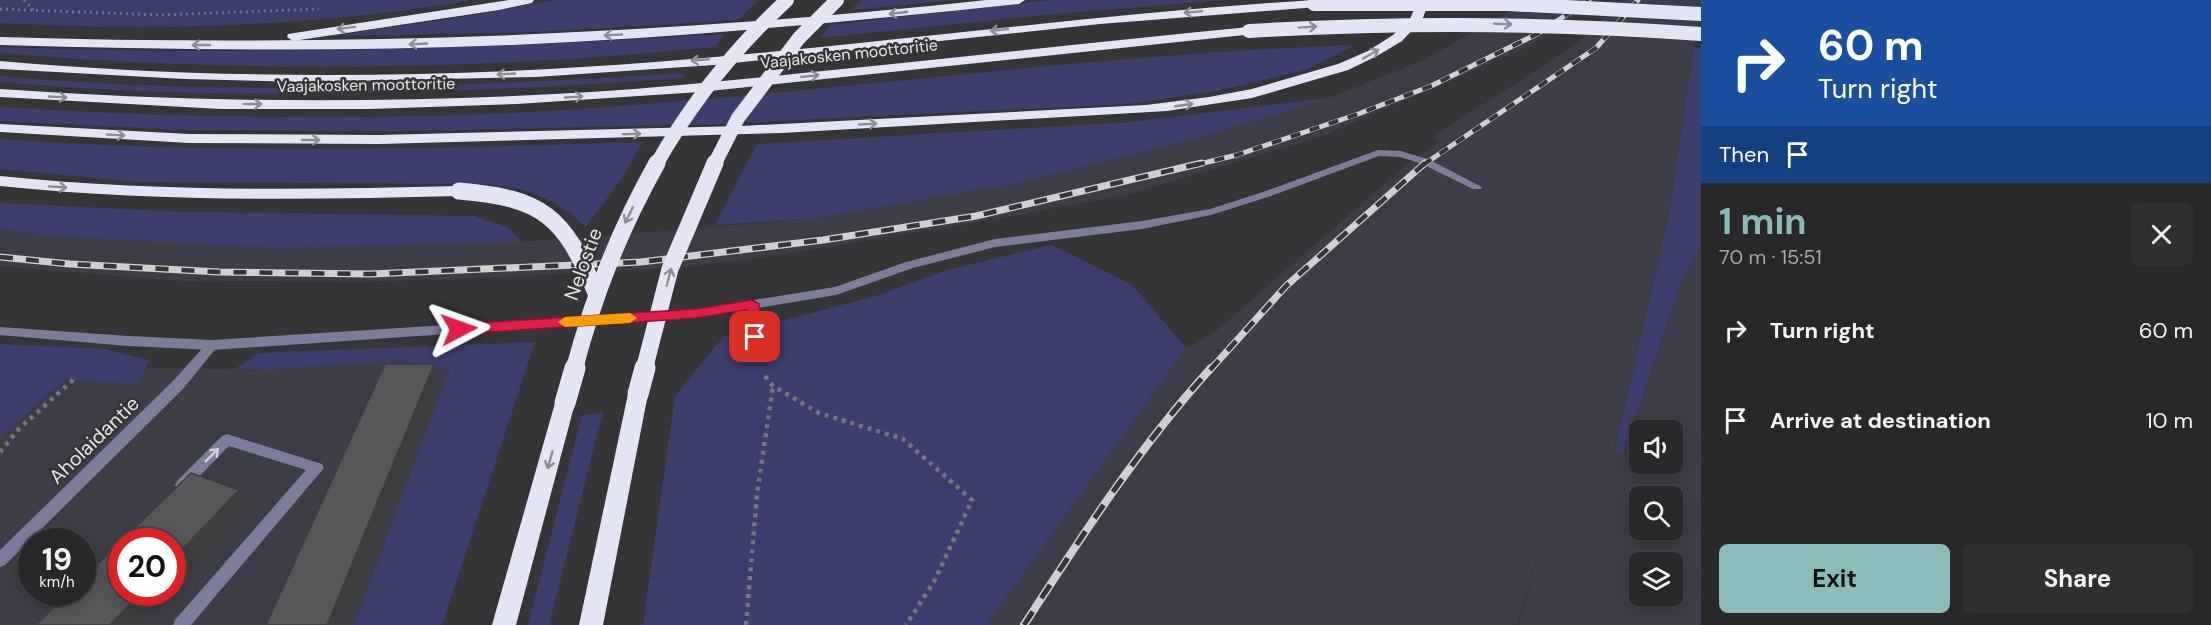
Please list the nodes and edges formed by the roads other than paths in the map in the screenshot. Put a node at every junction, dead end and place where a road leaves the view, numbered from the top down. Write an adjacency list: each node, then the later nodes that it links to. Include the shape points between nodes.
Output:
1 (528, 0): 9 (highway, one-way to 9, via 334,29)
2 (787, 0): 15 (highway, Nelostie, one-way to 15, bridge, via 745,40 685,119 646,180)
3 (837, 0): 24 (highway, one-way to 3, bridge, via 638,394 670,269 706,178 738,118 799,38)
4 (1019, 0): 9 (highway, one-way to 9, via 672,32 397,45)
5 (1424, 0): 12 (highway, one-way to 5, via 182,139 402,140 703,132 1177,106 1248,94 1331,72 1408,30 1423,11)
6 (1701, 14): 10 (highway, Vaajakosken moottoritie, one-way to 10, bridge, via 1467,2 1314,4 1176,13 598,70 540,72 287,77)
7 (1701, 34): 11 (highway, Vaajakosken moottoritie, one-way to 7, bridge, via 128,101 419,104 582,96 1250,31 1354,25 1489,24)
8 (0, 40): 9 (highway, one-way to 8)
9 (259, 45)
10 (0, 65)
11 (0, 93)
12 (0, 128)
13 (0, 181): 15 (highway, one-way to 15, bridge, via 127,191 459,191 511,196 549,214 578,250)
14 (1477, 187): 16 (street, via 1409,156 1378,153 1210,212 1142,225 995,243 910,265 836,291)
15 (596, 293): 23 (highway, Nelostie, one-way to 23, bridge)
16 (752, 304): 18 (street); 19 (street, via 696,314)
17 (0, 331): 19 (street)
18 (755, 337)
19 (212, 345): 21 (street, Aholaidantie, via 179,384)
20 (168, 499): 22 (street, one-way to 22, via 227,440 317,468)
21 (0, 560)
22 (181, 625)
23 (504, 625)
24 (591, 625)

